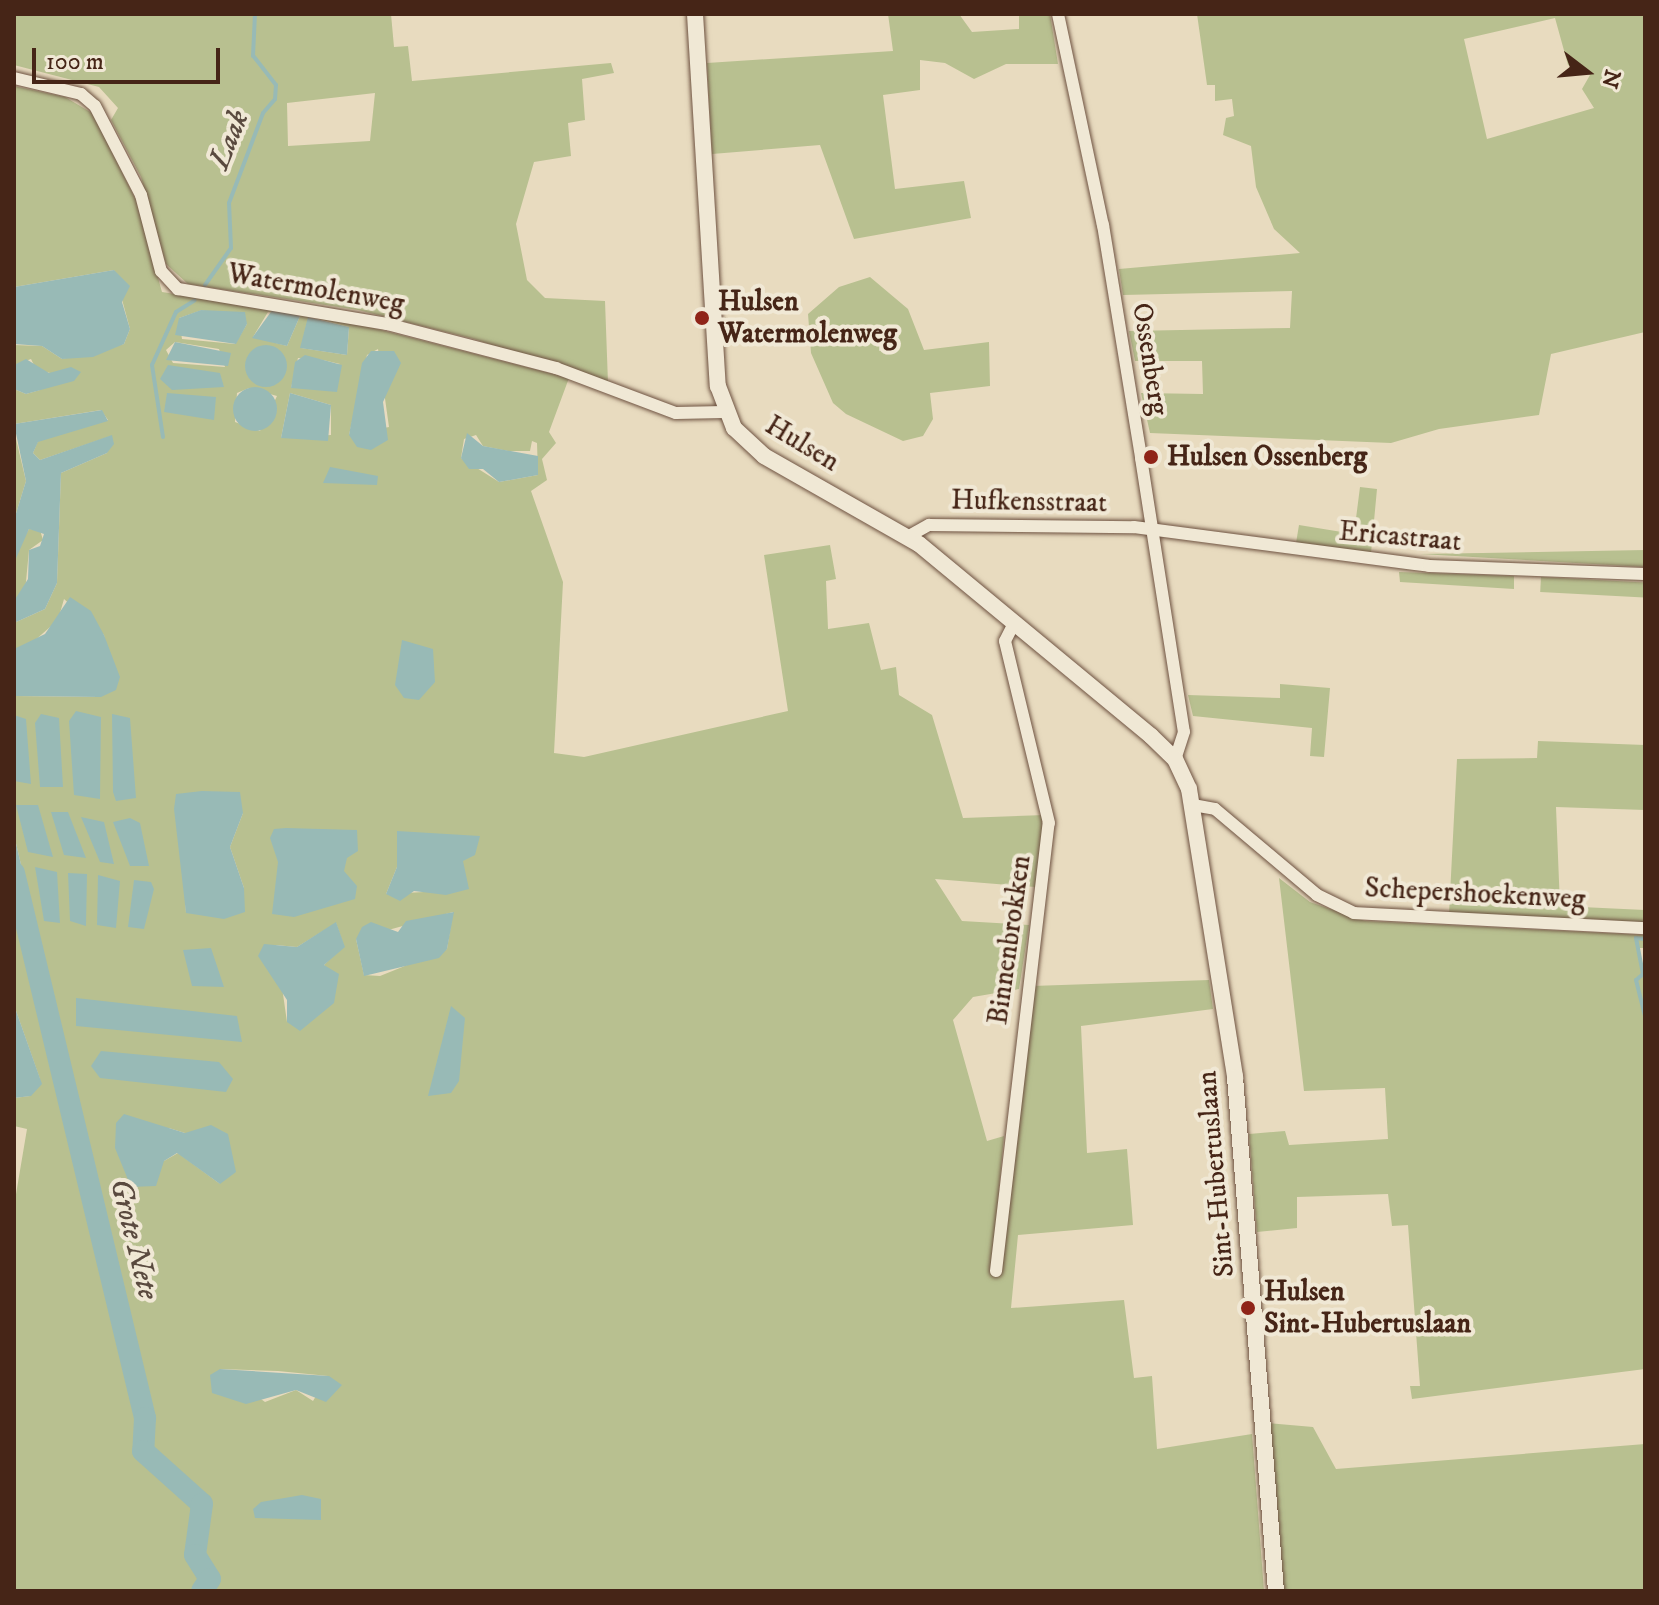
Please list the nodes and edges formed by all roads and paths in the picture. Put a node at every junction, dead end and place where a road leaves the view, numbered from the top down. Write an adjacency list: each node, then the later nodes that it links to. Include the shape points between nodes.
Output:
1 (695, 14): 4 (street)
2 (1058, 14): 5 (street, Ossenberg, via 1103,225)
3 (14, 78): 4 (street, Watermolenweg, via 81,94 95,106 141,195 161,271 178,289 387,324 496,351 676,413)
4 (724, 412): 6 (street, Hulsen, via 764,456)
5 (1152, 531): 6 (street, Hufkensstraat, via 929,525); 7 (street, Ericastraat, via 1415,565); 9 (street, Ossenberg, via 1184,732)
6 (909, 536): 8 (street, Hulsen)
7 (1645, 574)
8 (1014, 623): 9 (street, Hulsen); 12 (street, Binnenbrokken, via 1005,641 1049,823)
9 (1175, 759): 10 (street, Sint-Hubertuslaan)
10 (1193, 805): 11 (street, Schepershoekenweg, via 1215,809 1317,895 1354,913); 13 (street, Sint-Hubertuslaan, via 1235,1077)
11 (1645, 928)
12 (996, 1271)
13 (1276, 1591)

